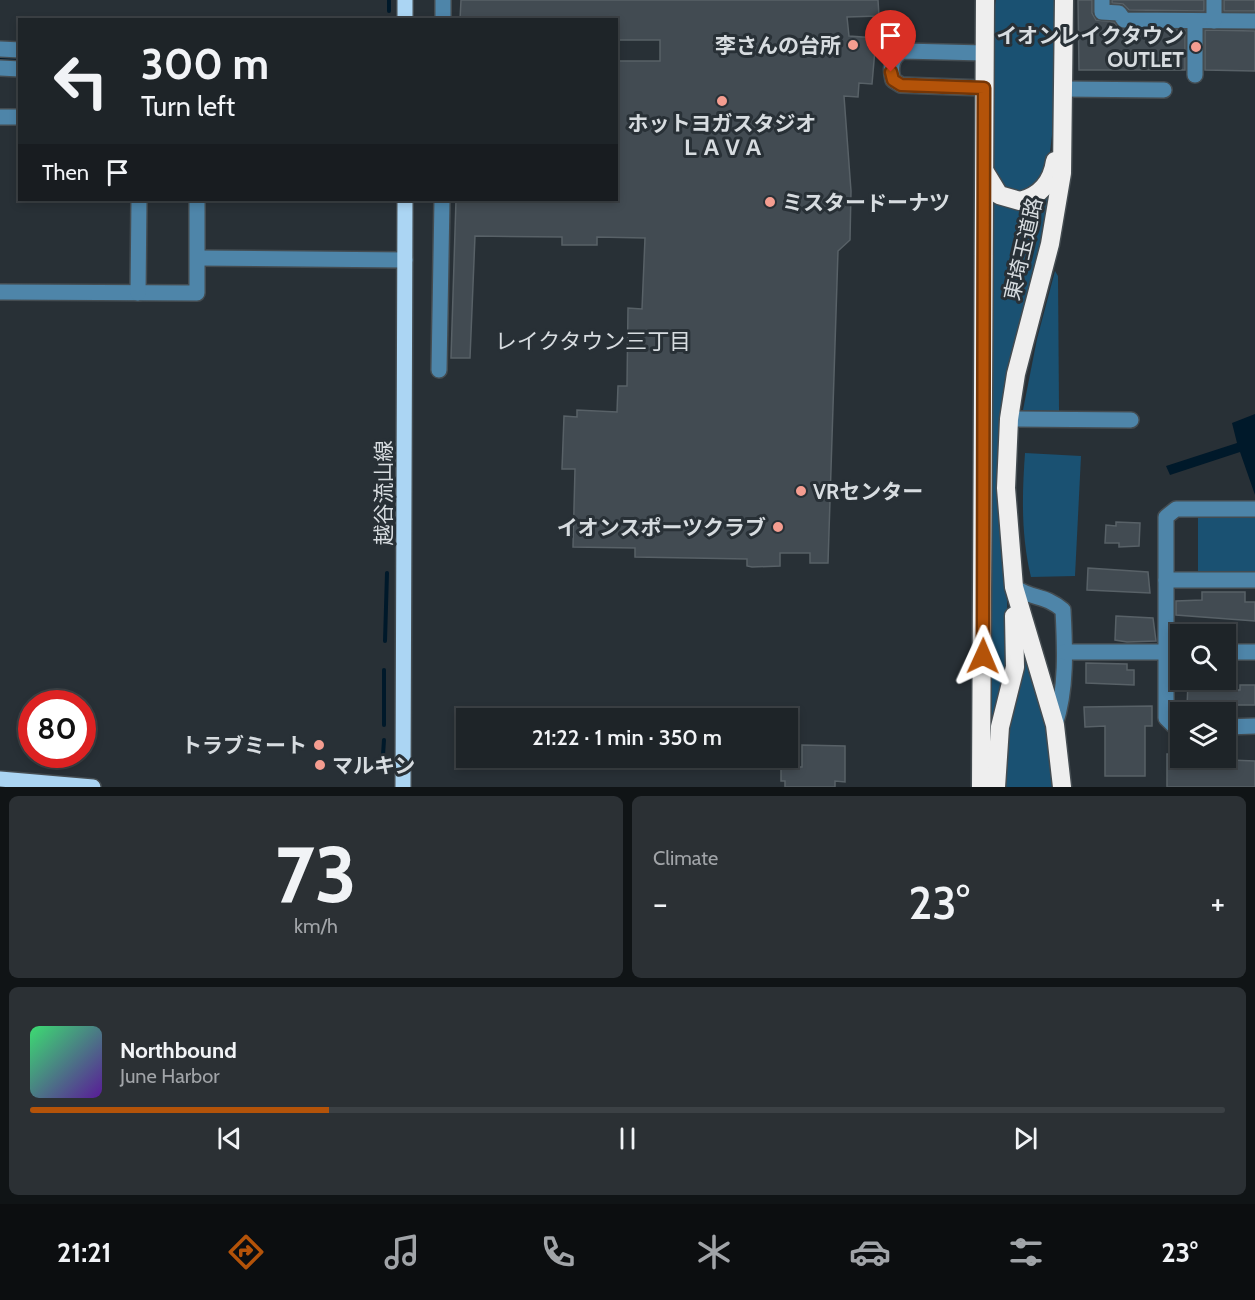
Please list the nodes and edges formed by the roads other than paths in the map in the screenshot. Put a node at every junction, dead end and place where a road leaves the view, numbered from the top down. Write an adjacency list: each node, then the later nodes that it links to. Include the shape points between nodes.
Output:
1 (405, 0): 7 (main road)
2 (443, 0): 8 (street)
3 (1064, 0): 20 (highway, 東埼玉道路)
4 (1102, 0): 9 (street, via 1102,12 1119,13 1119,25)
5 (1214, 0): 10 (street)
6 (986, 1): 14 (highway, 東埼玉道路)
7 (405, 18)
8 (443, 18)
9 (1196, 21): 10 (street); 17 (street)
10 (1214, 21): 11 (street)
11 (1255, 21)
12 (0, 49): 13 (street)
13 (18, 50)
14 (984, 53): 18 (highway, 東埼玉道路); 18 (street, via 903,51 891,65 893,80 901,85)
15 (0, 69): 16 (street)
16 (18, 69)
17 (1195, 75)
18 (984, 88): 23 (highway, 東埼玉道路)
19 (1164, 90): 20 (street)
20 (1064, 96): 23 (highway, via 1055,165 1042,190 1020,201 1006,199 993,188); 33 (highway, 東埼玉道路, via 1057,209 1020,352)
21 (0, 117): 22 (street)
22 (18, 117)
23 (984, 168): 52 (highway, 東埼玉道路)
24 (139, 201): 31 (street)
25 (197, 201): 28 (street)
26 (405, 201): 29 (main road, 越谷流山線)
27 (442, 201): 32 (street)
28 (198, 258): 29 (street); 31 (street, via 197,293)
29 (405, 260): 51 (main road, 越谷流山線)
30 (0, 292): 31 (street)
31 (138, 293)
32 (439, 370)
33 (1009, 419): 34 (street); 38 (highway, 東埼玉道路, via 1006,488)
34 (1131, 420)
35 (1255, 508): 36 (street, via 1176,509 1166,517)
36 (1166, 580): 37 (street); 39 (street)
37 (1255, 580)
38 (1014, 587): 40 (street, via 1026,595 1049,598 1063,610); 46 (highway, 東埼玉道路); 53 (highway, via 1015,667 1000,727)
39 (1170, 624)
40 (1065, 652): 41 (street); 46 (street, via 1062,705)
41 (1170, 652)
42 (1236, 652): 43 (street)
43 (1255, 652)
44 (1170, 680): 45 (street, via 1166,718)
45 (1170, 722)
46 (1055, 725): 54 (highway, 東埼玉道路)
47 (1255, 726): 48 (street)
48 (1236, 727)
49 (0, 779): 50 (main road)
50 (93, 787)
51 (403, 787)
52 (981, 787)
53 (996, 787)
54 (1062, 787)

